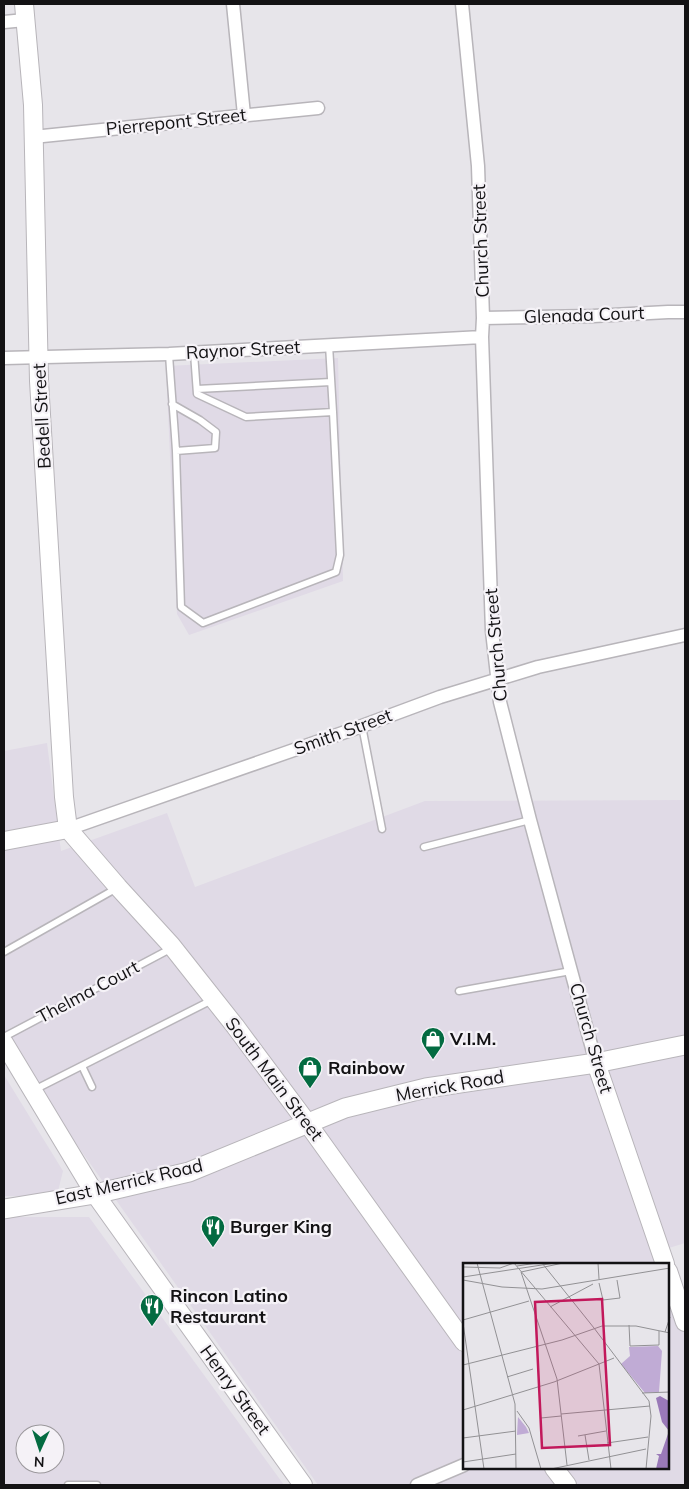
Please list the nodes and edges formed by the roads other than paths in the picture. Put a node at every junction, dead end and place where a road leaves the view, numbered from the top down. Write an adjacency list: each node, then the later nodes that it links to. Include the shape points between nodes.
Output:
1 (233, 4): 6 (street)
2 (462, 4): 9 (street, Church Street, via 478,166)
3 (25, 12): 4 (street); 7 (street, Bedell Street)
4 (4, 22)
5 (318, 108): 6 (street, Pierrepont Street)
6 (244, 115): 7 (street, Pierrepont Street)
7 (33, 137): 14 (street, Bedell Street)
8 (685, 312): 9 (street, Glenada Court)
9 (483, 318): 10 (street, Church Street)
10 (482, 337): 11 (street, Raynor Street); 22 (street, Church Street, via 492,631)
11 (329, 345): 12 (street, Raynor Street); 16 (lane)
12 (194, 352): 13 (street, Raynor Street); 17 (lane)
13 (168, 354): 14 (street, Raynor Street); 18 (lane)
14 (38, 357): 15 (street, Raynor Street); 25 (street, Bedell Street)
15 (4, 358)
16 (331, 382): 17 (lane); 19 (lane)
17 (197, 389): 19 (lane, via 197,394 246,417)
18 (172, 404): 20 (lane); 20 (lane, via 216,432 215,448)
19 (333, 412): 20 (lane, via 340,555 336,572 203,623 181,606)
20 (176, 451)
21 (685, 635): 22 (street, Smith Street, via 538,667)
22 (498, 679): 23 (street, Smith Street); 24 (street, Church Street, via 500,702)
23 (362, 726): 25 (street, Smith Street); 26 (lane)
24 (530, 820): 28 (lane); 32 (street, Church Street)
25 (68, 829): 27 (street, Smith Street); 29 (street, South Main Street)
26 (382, 829)
27 (4, 841)
28 (424, 847)
29 (118, 887): 30 (street, South Main Street); 31 (lane)
30 (173, 948): 34 (street, South Main Street); 35 (lane, Thelma Court)
31 (4, 952)
32 (571, 971): 33 (lane); 38 (street, Church Street)
33 (459, 991)
34 (214, 999): 39 (lane); 42 (street, South Main Street)
35 (4, 1036)
36 (4, 1043): 41 (street, Henry Street)
37 (685, 1044): 38 (main road, Merrick Road)
38 (596, 1063): 42 (main road, Merrick Road, via 426,1088 345,1108); 45 (street, Church Street)
39 (82, 1066): 40 (lane); 41 (lane)
40 (92, 1087)
41 (32, 1090): 43 (street, Henry Street)
42 (308, 1124): 43 (main road, East Merrick Road, via 189,1172); 48 (street, South Main Street)
43 (95, 1194): 44 (main road, East Merrick Road); 53 (street, Henry Street)
44 (4, 1209)
45 (666, 1263)
46 (669, 1274): 47 (street)
47 (685, 1322)
48 (463, 1341)
49 (463, 1466): 54 (street)
50 (555, 1469): 55 (street)
51 (68, 1485): 52 (lane)
52 (96, 1485)
53 (304, 1485)
54 (417, 1485)
55 (567, 1485)

